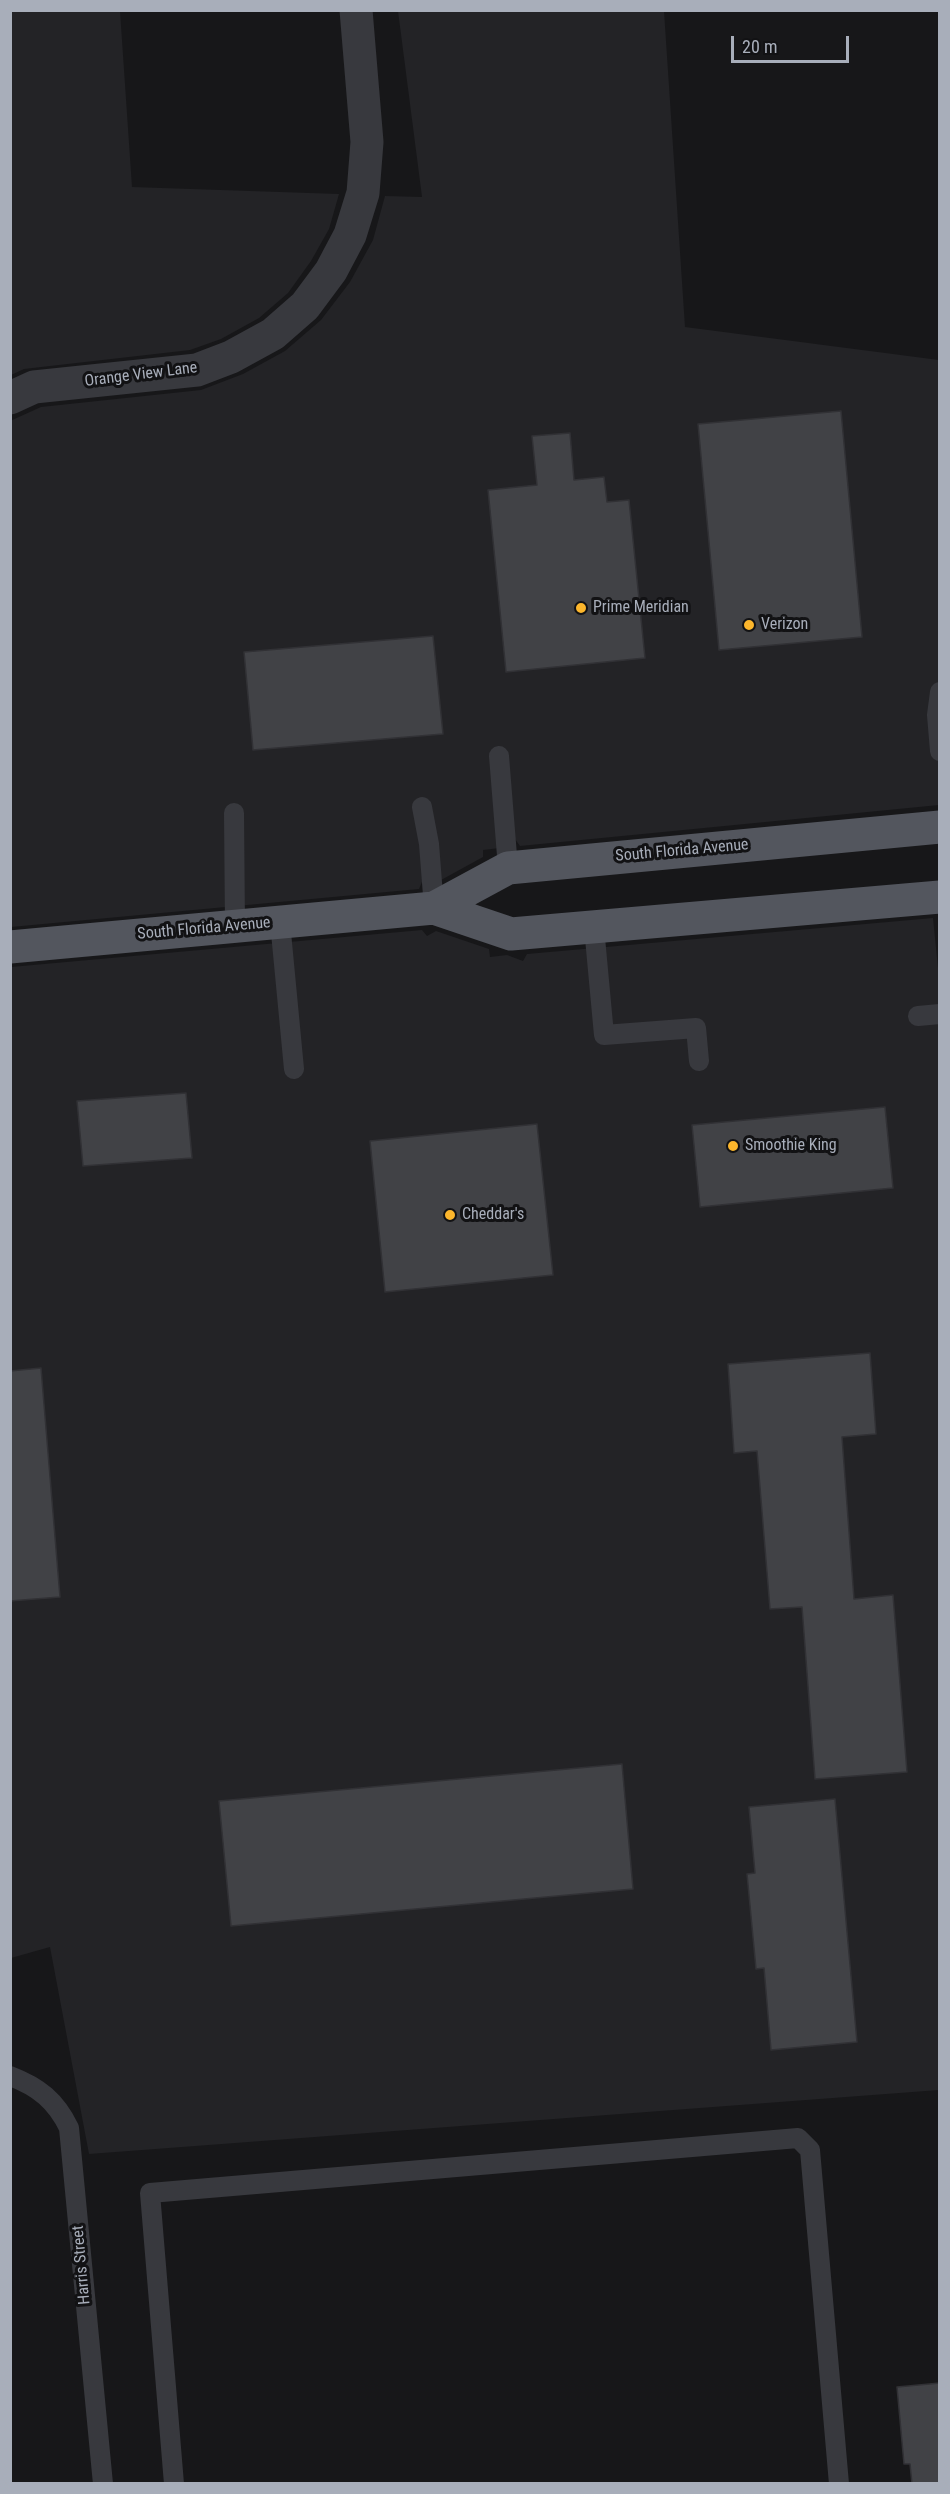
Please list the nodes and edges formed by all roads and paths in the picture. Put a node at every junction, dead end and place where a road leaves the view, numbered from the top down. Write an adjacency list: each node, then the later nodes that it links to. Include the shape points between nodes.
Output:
1 (356, 10): 2 (street, Orange View Lane, via 367,142 363,194 351,235 305,306 273,334 197,370 34,387)
2 (10, 398)
3 (939, 692): 4 (lane)
4 (939, 751)
5 (498, 756): 9 (lane)
6 (422, 807): 11 (lane)
7 (234, 813): 13 (lane)
8 (939, 827): 9 (main road, South Florida Avenue)
9 (508, 868): 11 (main road, South Florida Avenue)
10 (939, 897): 14 (main road, South Florida Avenue)
11 (434, 908): 12 (main road, South Florida Avenue); 14 (main road, South Florida Avenue, via 511,934)
12 (280, 922): 13 (main road, South Florida Avenue); 19 (lane)
13 (235, 926): 15 (main road, South Florida Avenue)
14 (594, 927): 18 (lane, via 604,1035 696,1028)
15 (10, 947)
16 (939, 1014): 17 (lane)
17 (918, 1016)
18 (699, 1061)
19 (294, 1069)
20 (10, 2076): 21 (lane, Harris Street, via 32,2084 49,2097 69,2128)
21 (103, 2484)
22 (174, 2484): 23 (lane, via 150,2193 798,2138 810,2150)
23 (839, 2484)

